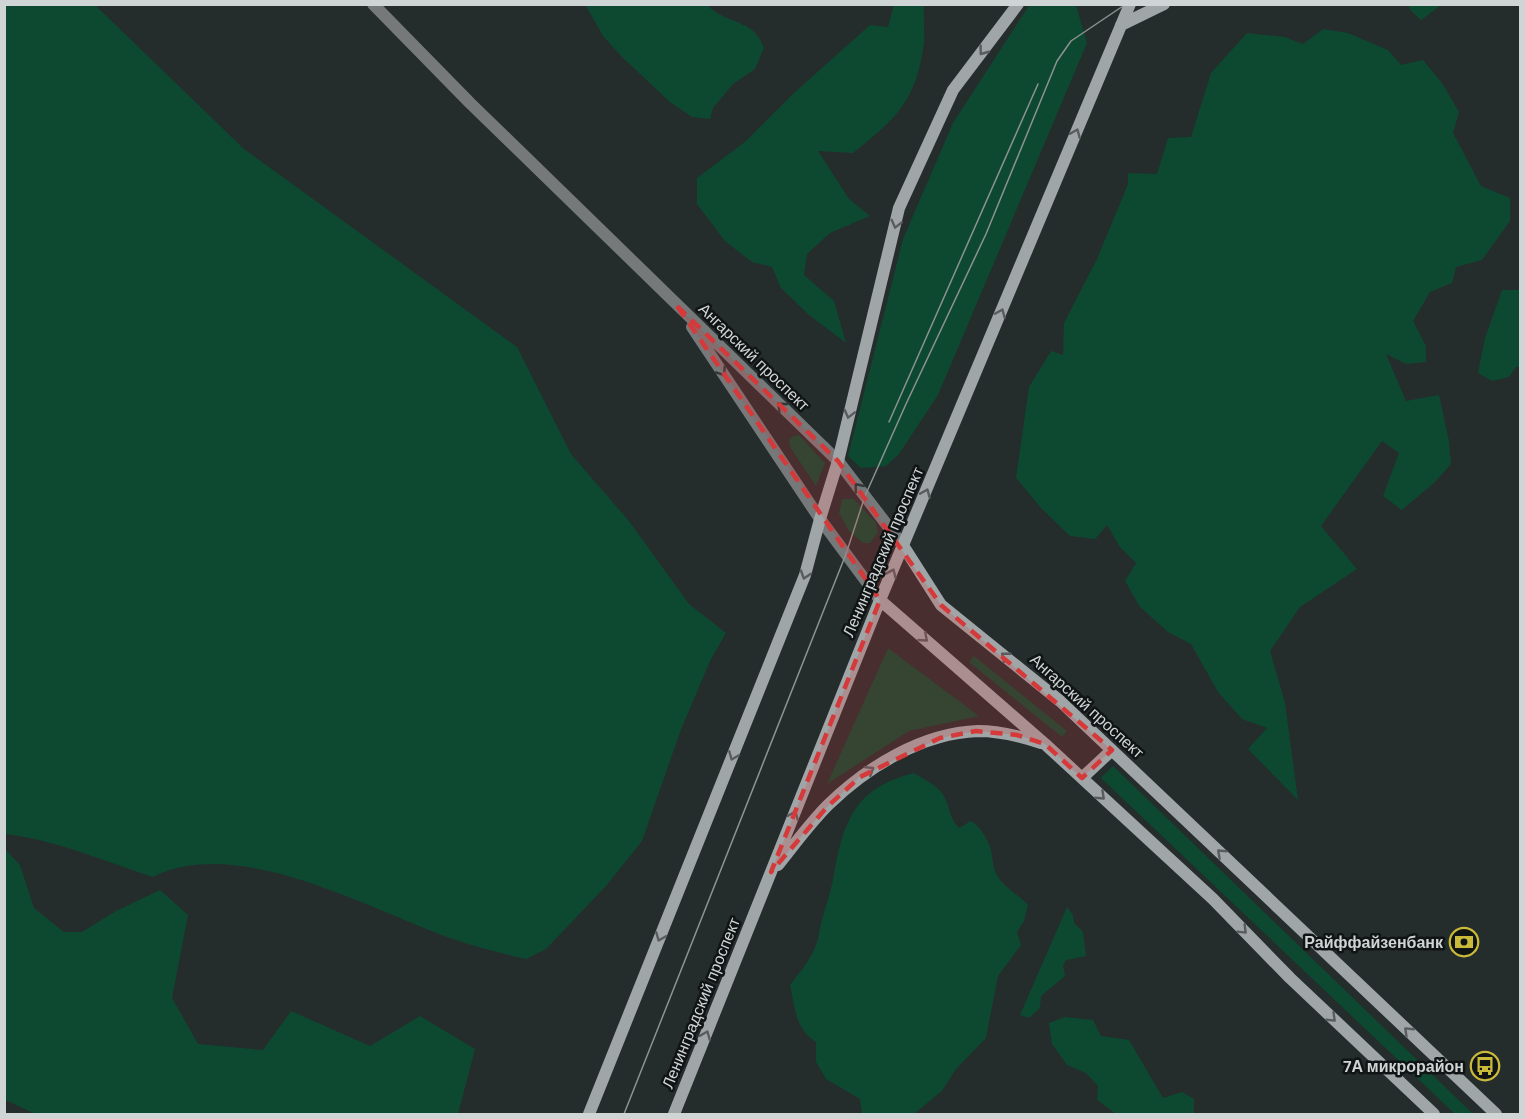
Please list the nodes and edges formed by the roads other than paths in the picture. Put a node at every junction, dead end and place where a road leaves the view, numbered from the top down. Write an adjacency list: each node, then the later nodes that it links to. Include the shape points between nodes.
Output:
1 (373, 4): 6 (street, Ангарский проспект)
2 (1018, 4): 7 (main road, one-way to 7, via 953,90 899,208)
3 (1130, 4): 5 (main road, Ленинградский проспект)
4 (1164, 4): 5 (main road)
5 (1121, 26): 9 (main road, Ленинградский проспект, one-way to 5)
6 (677, 306): 7 (street, Ангарский проспект, one-way to 6); 8 (street, Ангарский проспект, one-way to 8)
7 (838, 461): 8 (main road); 9 (street, Ангарский проспект, one-way to 7)
8 (820, 519): 10 (street, Ангарский проспект); 15 (main road, one-way to 15, via 805,575)
9 (904, 547): 10 (main road, Ленинградский проспект, one-way to 9); 12 (main road, Ангарский проспект, one-way to 9, via 1060,701 941,604)
10 (880, 600): 11 (main road, Ангарский проспект, one-way to 11); 14 (main road, Ленинградский проспект, one-way to 10)
11 (1045, 744): 13 (main road, Ангарский проспект); 14 (main road, one-way to 11, via 846,789 901,753 940,738 976,731 1017,735)
12 (1112, 750): 13 (main road); 18 (main road, Ангарский проспект, one-way to 12)
13 (1082, 778): 17 (main road, Ангарский проспект, one-way to 17)
14 (771, 872): 16 (main road, Ленинградский проспект, one-way to 14)
15 (589, 1114)
16 (674, 1114)
17 (1434, 1114)
18 (1496, 1114)

